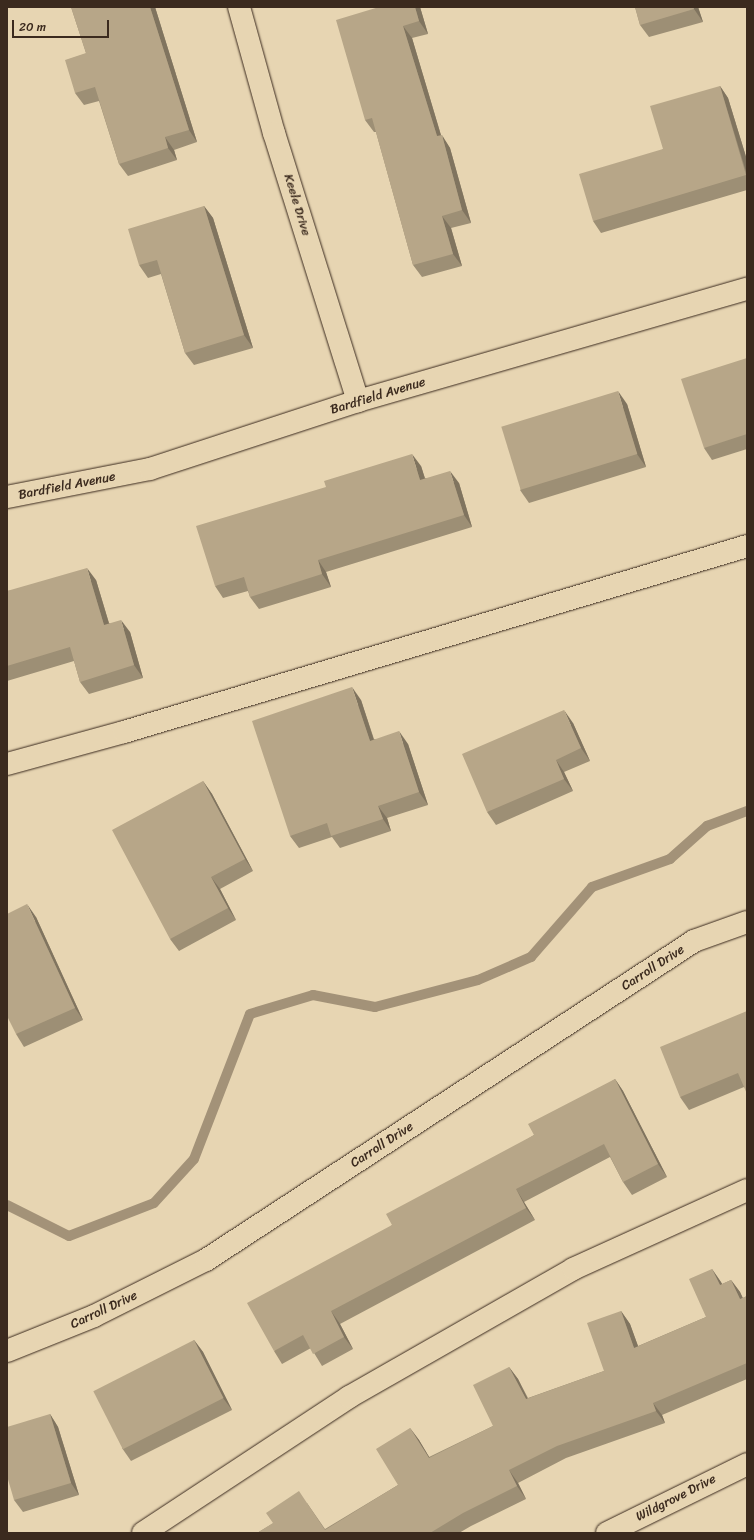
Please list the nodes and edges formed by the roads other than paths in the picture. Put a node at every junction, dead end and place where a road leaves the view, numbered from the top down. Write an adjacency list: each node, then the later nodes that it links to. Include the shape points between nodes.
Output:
1 (239, 7): 3 (street, Keele Drive, via 274,132)
2 (747, 288): 3 (street, Bardfield Avenue)
3 (358, 401): 4 (street, Bardfield Avenue, via 150,469)
4 (7, 498)
5 (747, 546): 6 (street, via 124,732)
6 (7, 764)
7 (747, 922): 9 (street, Carroll Drive, via 694,941 206,1260 94,1316)
8 (747, 1190): 11 (street, via 566,1273 349,1397)
9 (7, 1351)
10 (747, 1464): 12 (street, Wildgrove Drive)
11 (143, 1533)
12 (606, 1533)

